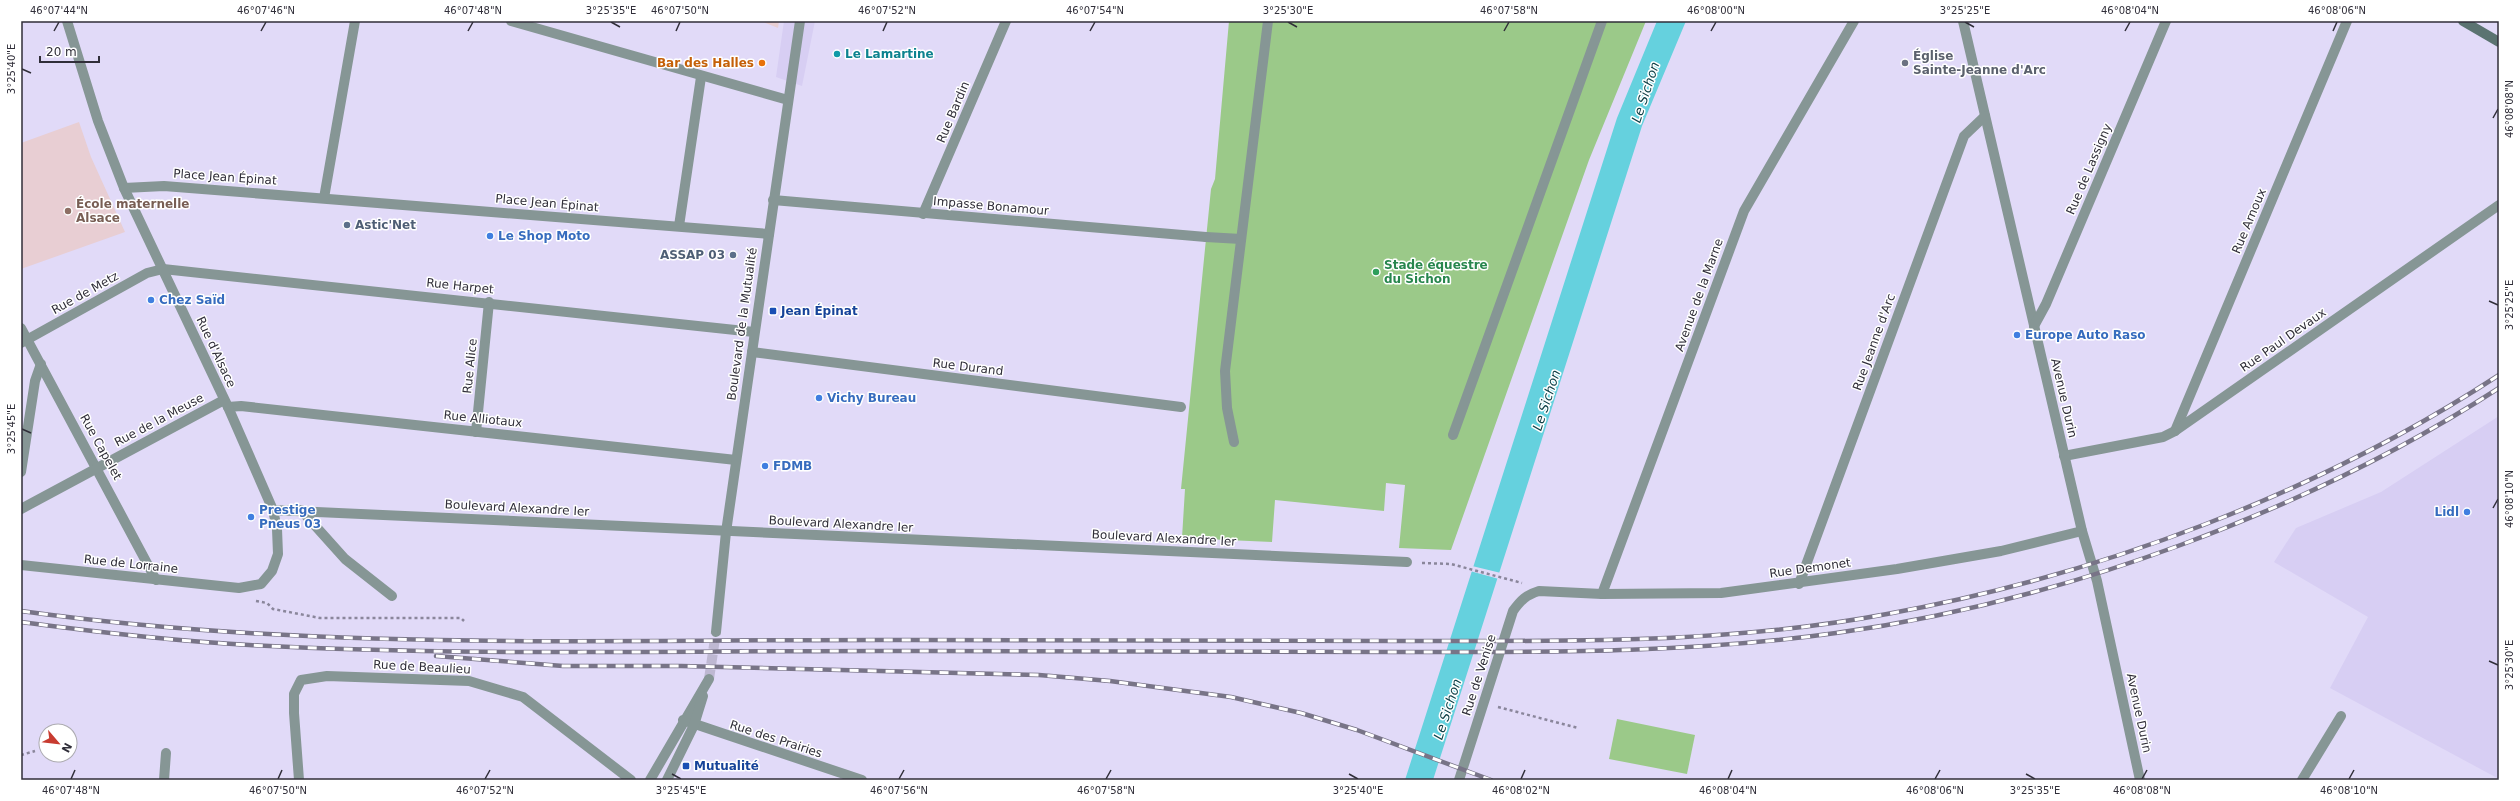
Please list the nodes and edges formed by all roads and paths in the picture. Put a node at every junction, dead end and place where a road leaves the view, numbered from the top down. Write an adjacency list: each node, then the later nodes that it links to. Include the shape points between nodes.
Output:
1 (67, 21): 17 (street, Rue d'Alsace, via 98,121)
2 (355, 21): 18 (street)
3 (800, 21): 15 (street, Boulevard de la Mutualité)
4 (1006, 21): 21 (street, Rue Bardin)
5 (1268, 21): 24 (street)
6 (1602, 21): 37 (street)
7 (1854, 21): 55 (street, Avenue de la Marne, via 1744,211)
8 (1963, 21): 16 (street, Avenue Durin)
9 (2166, 21): 27 (street, Rue de Lassigny, via 2046,304)
10 (2347, 21): 35 (street, Rue Arnoux)
11 (2463, 21): 13 (street)
12 (517, 22): 14 (street)
13 (2499, 42)
14 (701, 77): 15 (street); 22 (street)
15 (788, 100): 19 (street, Boulevard de la Mutualité)
16 (1985, 116): 27 (street, Avenue Durin); 52 (street, Rue Jeanne d'Arc, via 1964,136)
17 (124, 188): 18 (street, Place Jean Épinat, via 164,186); 25 (street, Rue d'Alsace)
18 (324, 198): 22 (street, Place Jean Épinat)
19 (773, 200): 21 (street, Impasse Bonamour); 23 (street, Boulevard de la Mutualité)
20 (2499, 205): 35 (street, Rue Paul Devaux)
21 (924, 214): 24 (street, Impasse Bonamour)
22 (679, 226): 23 (street, Place Jean Épinat)
23 (769, 234): 29 (street, Boulevard de la Mutualité)
24 (1241, 239): 38 (street, via 1225,370 1227,408)
25 (163, 269): 26 (street, Rue Harpet); 30 (street, Rue de Metz, via 147,274); 33 (street, Rue d'Alsace)
26 (489, 302): 29 (street, Rue Harpet); 36 (street, Rue Alice)
27 (2034, 326): 39 (street, Avenue Durin)
28 (21, 328): 30 (street, Rue Capelet)
29 (754, 332): 31 (street, Boulevard de la Mutualité)
30 (24, 341): 32 (street, Rue Capelet)
31 (752, 352): 34 (street, Rue Durand); 40 (street, Boulevard de la Mutualité)
32 (40, 364): 41 (street, Rue Capelet); 42 (street)
33 (226, 403): 36 (street, Rue Alliotaux); 41 (street, Rue de la Meuse); 44 (street, Rue d'Alsace)
34 (1181, 407)
35 (2175, 431): 39 (street, Rue Paul Devaux, via 2163,437)
36 (476, 432): 40 (street, Rue Alliotaux)
37 (1453, 435)
38 (1234, 442)
39 (2064, 456): 46 (street, Avenue Durin)
40 (736, 460): 47 (street, Boulevard de la Mutualité)
41 (97, 468): 43 (street, Rue de la Meuse); 50 (street, Rue Capelet)
42 (21, 472)
43 (21, 509)
44 (273, 510): 45 (street, Boulevard Alexandre Ier); 53 (street, Rue d'Alsace, via 278,554 272,571 261,584)
45 (301, 510): 47 (street, Boulevard Alexandre Ier); 56 (street, via 345,559)
46 (2082, 531): 52 (street, Rue Demonet, via 2001,551); 74 (street, Avenue Durin, via 2097,580)
47 (726, 532): 48 (street, Boulevard Alexandre Ier); 58 (street, Boulevard de la Mutualité)
48 (1407, 562): 51 (path, via 1451,564)
49 (21, 565): 50 (street, Rue de Lorraine)
50 (156, 580): 53 (street, Rue de Lorraine)
51 (1516, 581)
52 (1799, 584): 55 (street, Rue Demonet, via 1720,593)
53 (239, 588): 57 (path, via 248,600 267,603 273,609 320,618 461,618)
54 (1539, 591): 55 (street, Rue Demonet); 59 (street, Rue de Venise, via 1524,596 1514,612)
55 (1602, 594)
56 (392, 596)
57 (464, 621)
58 (716, 632)
59 (1484, 703): 63 (path); 73 (street, Rue de Venise)
60 (2341, 716): 75 (street)
61 (683, 720): 62 (street, Rue des Prairies); 62 (street, via 709,679); 70 (street)
62 (694, 725): 71 (street); 72 (street, Rue des Prairies)
63 (1578, 728)
64 (35, 751): 66 (path)
65 (166, 753): 67 (street)
66 (21, 755)
67 (164, 780)
68 (299, 780): 69 (street, Rue de Beaulieu, via 294,694 301,680 327,676 469,681 523,697)
69 (631, 780)
70 (650, 780)
71 (667, 780)
72 (862, 780)
73 (1459, 780)
74 (2140, 780)
75 (2302, 780)

